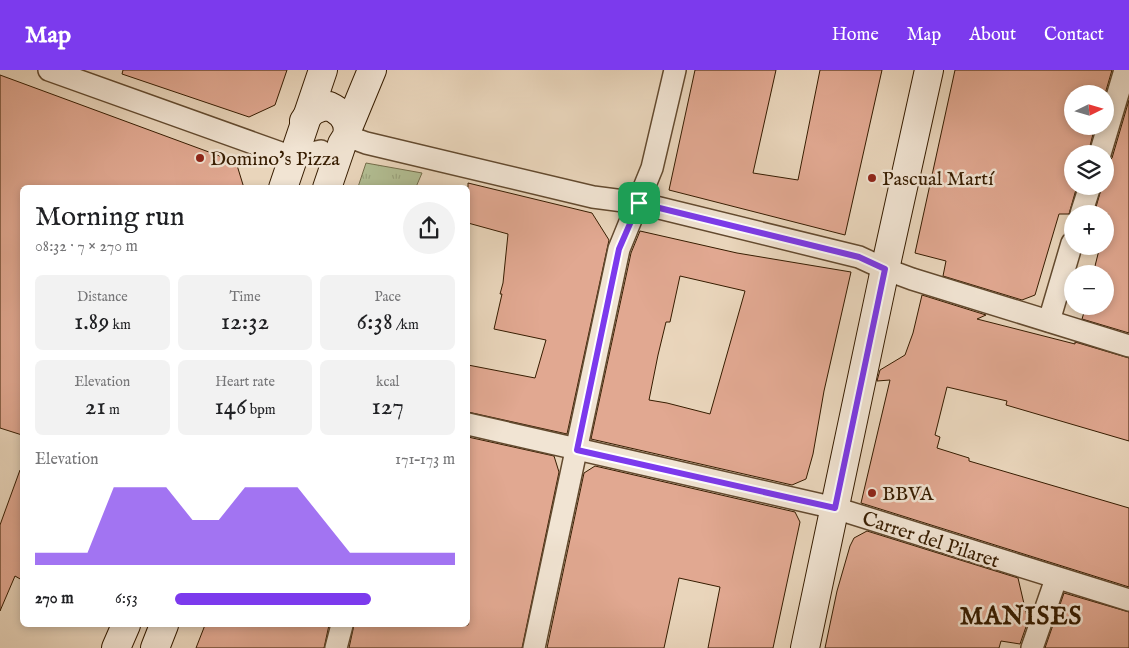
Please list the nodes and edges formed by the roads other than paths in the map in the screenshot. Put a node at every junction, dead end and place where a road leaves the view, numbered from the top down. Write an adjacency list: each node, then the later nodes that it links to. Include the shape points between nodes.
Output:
1 (49, 70): 10 (street)
2 (323, 70): 7 (main road)
3 (372, 70): 8 (main road)
4 (675, 70): 13 (street, via 652,168)
5 (929, 70): 15 (main road)
6 (1125, 70): 9 (street)
7 (304, 125): 8 (main road, via 308,144); 8 (main road, via 314,109 329,106 343,114 346,121); 10 (main road)
8 (340, 140): 10 (street); 12 (main road); 13 (street, via 366,143 593,197)
9 (1103, 145)
10 (292, 157): 11 (main road)
11 (284, 185)
12 (328, 185)
13 (639, 203): 15 (street, via 859,257); 19 (street, via 619,249)
14 (1068, 255): 16 (street)
15 (885, 269): 16 (street); 20 (main road)
16 (1049, 320): 17 (street)
17 (1129, 346)
18 (470, 424): 19 (street, Carrer del Pilaret)
19 (577, 450): 20 (street, Carrer del Pilaret); 29 (street)
20 (835, 508): 21 (street, Carrer del Pilaret); 30 (main road)
21 (1056, 579): 22 (street, Carrer del Pilaret); 31 (street)
22 (1129, 600)
23 (125, 627): 26 (main road)
24 (163, 627): 27 (main road)
25 (341, 627): 28 (street)
26 (116, 648)
27 (155, 648)
28 (336, 648)
29 (534, 648)
30 (804, 648)
31 (1032, 648)

